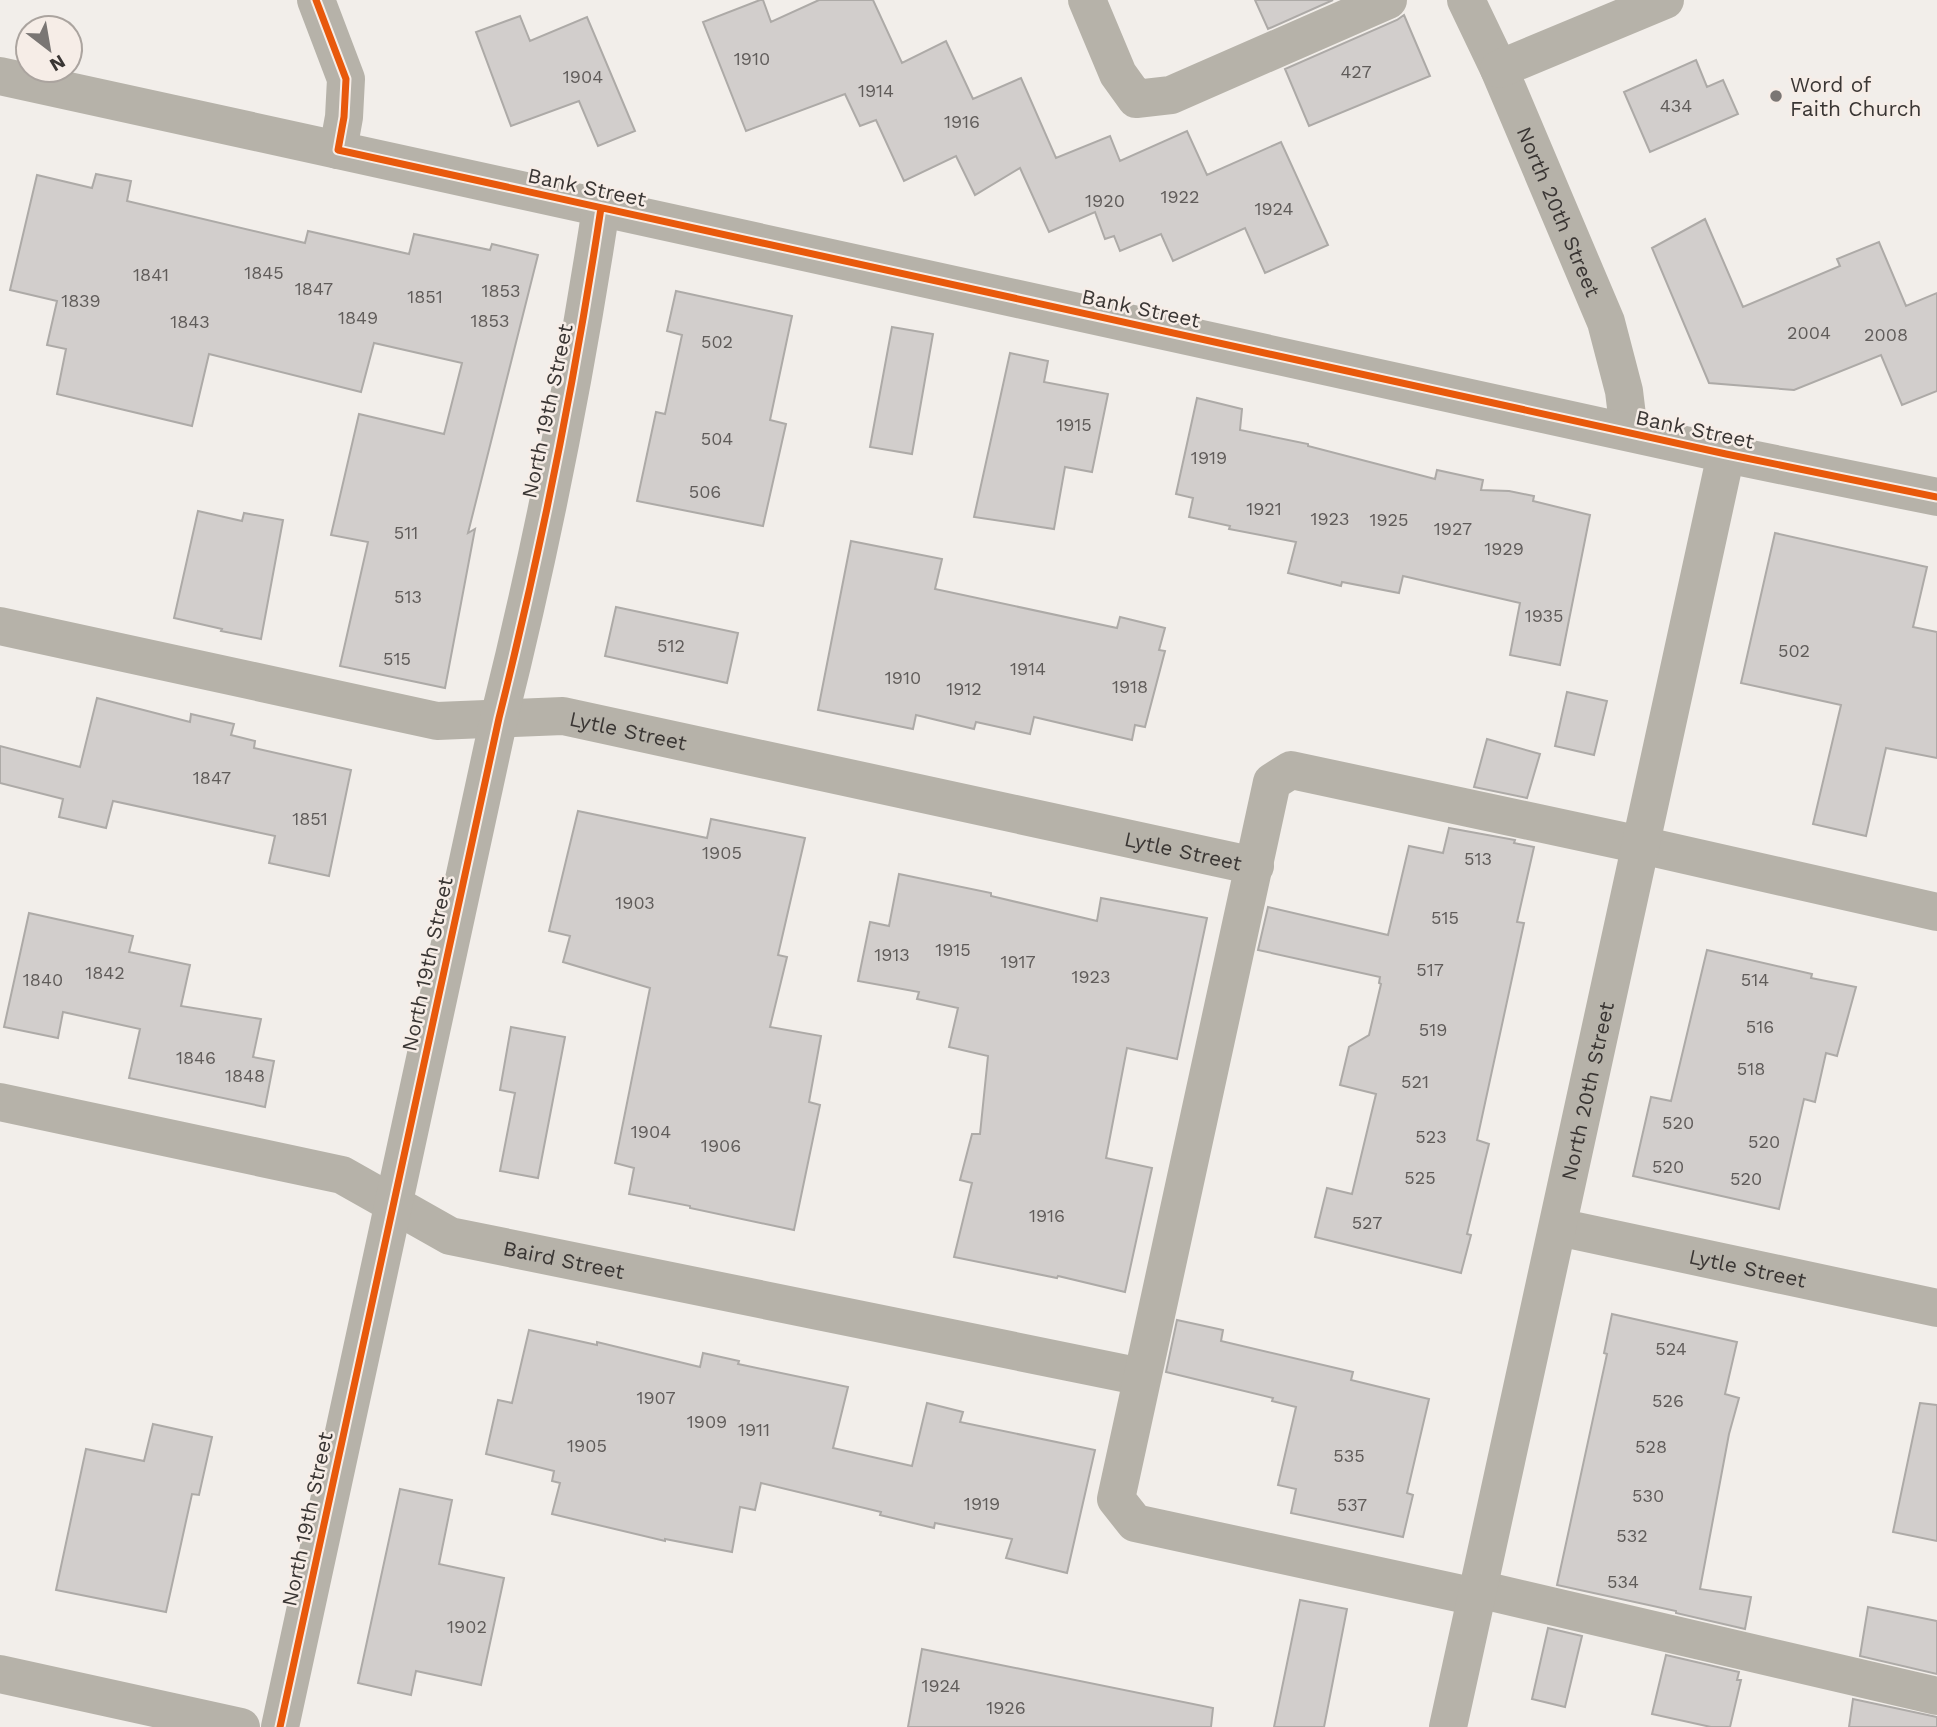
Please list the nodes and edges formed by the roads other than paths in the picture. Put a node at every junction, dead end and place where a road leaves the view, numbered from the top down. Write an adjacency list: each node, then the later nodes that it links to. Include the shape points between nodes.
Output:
1 (316, 0): 8 (street, via 346,79)
2 (1087, 0): 3 (street, via 1118,74 1136,99 1171,95)
3 (1388, 0)
4 (1466, 0): 6 (street, North 20th Street)
5 (1665, 0): 6 (street)
6 (1499, 69): 10 (street, North 20th Street, via 1606,322)
7 (0, 76): 8 (street, Bank Street)
8 (338, 150): 9 (street, Bank Street)
9 (601, 208): 10 (street, Bank Street); 14 (street, North 19th Street, via 582,335)
10 (1629, 432): 11 (street, Bank Street)
11 (1726, 454): 12 (street, Bank Street); 15 (street, North 20th Street)
12 (1937, 497)
13 (0, 626): 14 (street, Lytle Street, via 437,721)
14 (499, 718): 16 (street, Lytle Street, via 563,716); 19 (street, North 19th Street)
15 (1641, 845): 16 (street, via 1291,770 1272,782); 17 (street); 20 (street, North 20th Street)
16 (1255, 866): 22 (street)
17 (1937, 912)
18 (0, 1102): 19 (street, Baird Street, via 342,1175)
19 (393, 1204): 22 (street, Baird Street, via 450,1236); 27 (street, North 19th Street)
20 (1558, 1227): 21 (street, Lytle Street); 23 (street, North 20th Street)
21 (1937, 1308)
22 (1142, 1377): 23 (street, via 1116,1499 1135,1524)
23 (1477, 1593): 25 (street); 28 (street, North 20th Street)
24 (0, 1674): 26 (street)
25 (1937, 1696)
26 (241, 1727)
27 (280, 1727)
28 (1448, 1727)

